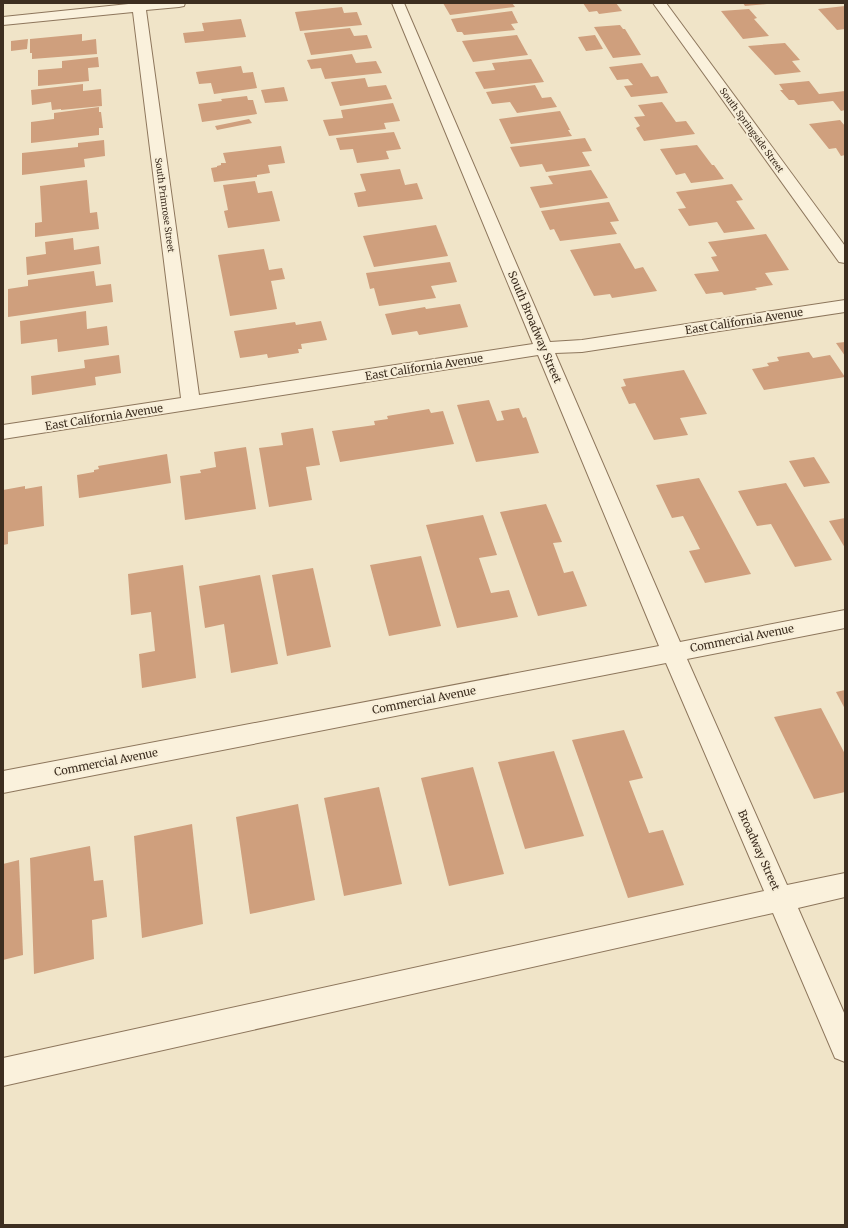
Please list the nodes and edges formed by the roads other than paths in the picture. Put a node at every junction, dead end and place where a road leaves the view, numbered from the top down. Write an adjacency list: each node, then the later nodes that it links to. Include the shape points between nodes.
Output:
1 (179, 3): 4 (street)
2 (398, 3): 8 (street, South Broadway Street, via 464,153)
3 (659, 3): 6 (street, South Springside Street)
4 (139, 7): 5 (street); 9 (street, South Primrose Street)
5 (3, 21)
6 (845, 258)
7 (845, 306): 8 (street, East California Avenue, via 582,346)
8 (543, 348): 9 (street, East California Avenue); 12 (street, South Broadway Street)
9 (191, 403): 10 (street, East California Avenue)
10 (3, 432)
11 (845, 619): 12 (street, Commercial Avenue)
12 (672, 651): 13 (street, Commercial Avenue); 15 (street, Broadway Street)
13 (3, 782)
14 (845, 885): 15 (street)
15 (781, 900): 16 (street, Broadway Street); 17 (street)
16 (845, 1048)
17 (3, 1072)

